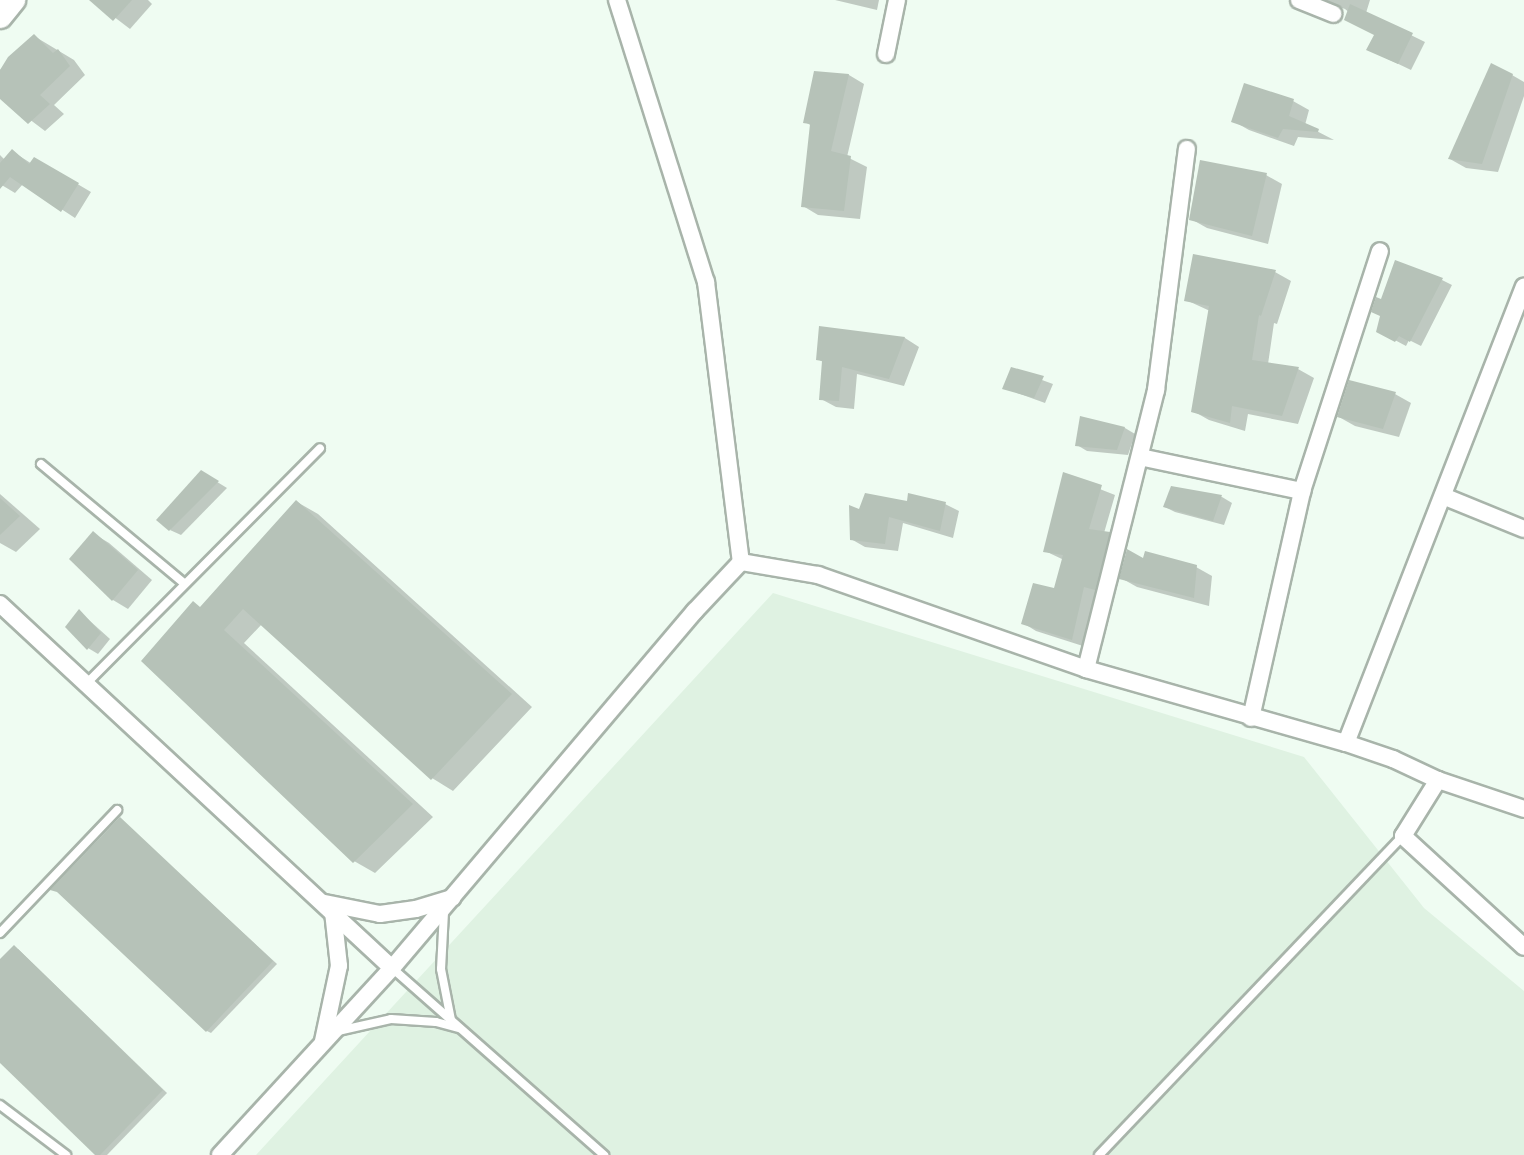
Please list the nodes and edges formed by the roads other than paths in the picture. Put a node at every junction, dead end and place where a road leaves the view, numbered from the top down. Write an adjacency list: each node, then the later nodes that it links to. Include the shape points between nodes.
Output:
1 (13, 0): 6 (main road)
2 (617, 0): 17 (street, via 706,282)
3 (897, 0): 7 (street)
4 (1299, 0): 5 (street)
5 (1333, 14)
6 (0, 16)
7 (886, 54)
8 (1187, 149): 12 (street, via 1156,390)
9 (1380, 251): 14 (street)
10 (1524, 287): 15 (street)
11 (320, 448): 18 (lane)
12 (1140, 457): 14 (street); 20 (street)
13 (41, 464): 18 (lane)
14 (1302, 491): 22 (street)
15 (1443, 496): 16 (street); 23 (street)
16 (1524, 528)
17 (741, 562): 20 (street, via 818,575); 28 (street)
18 (184, 583): 21 (lane)
19 (0, 604): 21 (street)
20 (1086, 669): 22 (street)
21 (86, 684): 29 (street)
22 (1251, 718): 23 (street)
23 (1346, 743): 24 (street)
24 (1438, 780): 25 (street); 27 (street)
25 (1524, 809)
26 (117, 810): 30 (lane)
27 (1403, 836): 31 (street); 40 (lane)
28 (448, 902): 29 (street, via 380,914); 32 (street); 33 (lane, via 440,969)
29 (327, 907): 32 (street); 35 (street, via 339,967)
30 (0, 933)
31 (1524, 947)
32 (393, 968): 33 (lane); 35 (street)
33 (451, 1020): 34 (lane)
34 (460, 1028): 35 (lane, via 391,1019); 39 (lane)
35 (327, 1038): 38 (street)
36 (0, 1105): 37 (lane)
37 (66, 1155)
38 (220, 1155)
39 (604, 1155)
40 (1099, 1155)

